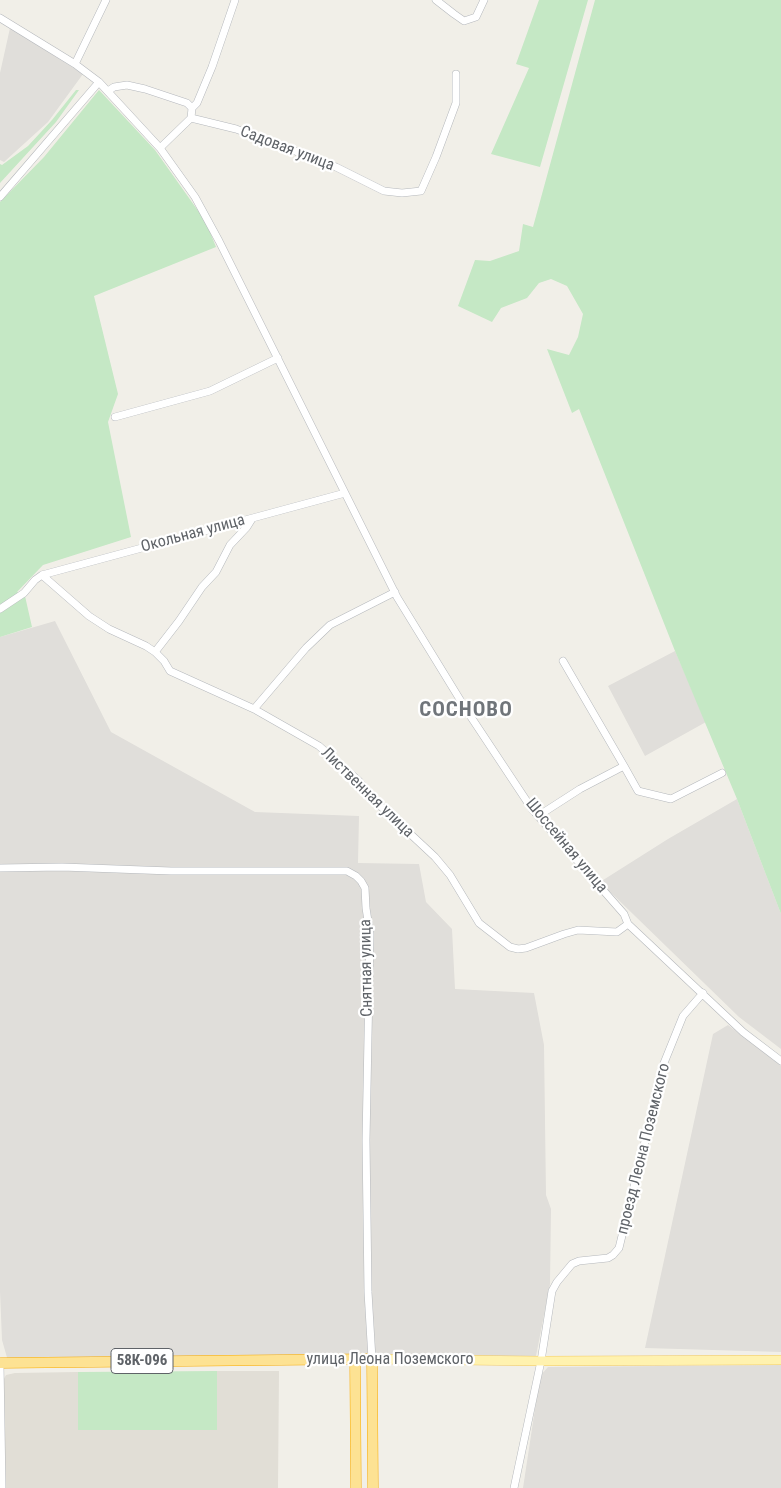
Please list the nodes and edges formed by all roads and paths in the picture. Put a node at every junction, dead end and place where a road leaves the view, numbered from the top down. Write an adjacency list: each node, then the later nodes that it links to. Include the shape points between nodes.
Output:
1 (106, 0): 6 (street)
2 (235, 0): 10 (street, via 212,67)
3 (436, 0): 4 (street, via 464,21 476,18)
4 (484, 0)
5 (0, 18): 6 (street, Шоссейная улица)
6 (75, 64): 8 (street, Шоссейная улица)
7 (456, 74): 11 (street, Садовая улица, via 456,103 421,191 384,192 312,157 236,129)
8 (99, 82): 9 (street, Шоссейная улица); 13 (street)
9 (108, 90): 10 (street, via 114,86 145,89 187,103); 12 (street, Шоссейная улица)
10 (192, 108): 11 (street)
11 (191, 118): 12 (street)
12 (160, 148): 14 (street, Шоссейная улица, via 195,197)
13 (0, 197)
14 (278, 358): 15 (street, via 210,391); 16 (street, Шоссейная улица)
15 (115, 417)
16 (343, 490): 17 (street, Окольная улица); 19 (street, Шоссейная улица)
17 (252, 519): 18 (street, Окольная улица); 21 (street)
18 (42, 575): 20 (street, via 24,593); 21 (street, Лиственная улица, via 89,616)
19 (395, 592): 23 (street, via 330,626 306,648); 26 (street, Шоссейная улица, via 467,710)
20 (0, 609)
21 (155, 652): 23 (street, Лиственная улица, via 170,671)
22 (563, 661): 24 (street)
23 (254, 709): 28 (street, Лиственная улица, via 319,746 359,781 440,863 479,923 510,947 526,948 578,930 617,932)
24 (624, 766): 25 (street, via 638,791 671,800); 26 (street)
25 (722, 772)
26 (538, 816): 28 (street, Шоссейная улица, via 624,914)
27 (0, 868): 32 (street, Снятная улица, via 347,871 361,881 365,888 370,934 366,1140)
28 (628, 924): 29 (street, Шоссейная улица)
29 (703, 994): 30 (street, Шоссейная улица, via 743,1032); 34 (street, проезд Леона Поземского, via 683,1016 664,1063 619,1248 608,1258 572,1264 557,1282 550,1301)
30 (781, 1061)
31 (355, 1359): 32 (highway, улица Леона Поземского / 58К-096); 35 (highway, улица Леона Поземского / 58К-096); 37 (highway)
32 (372, 1360): 34 (main road, улица Леона Поземского); 38 (highway)
33 (781, 1360): 34 (main road, улица Леона Поземского)
34 (541, 1361): 39 (street, проезд Леона Поземского)
35 (0, 1363): 36 (street)
36 (2, 1488)
37 (356, 1488)
38 (373, 1488)
39 (514, 1488)

